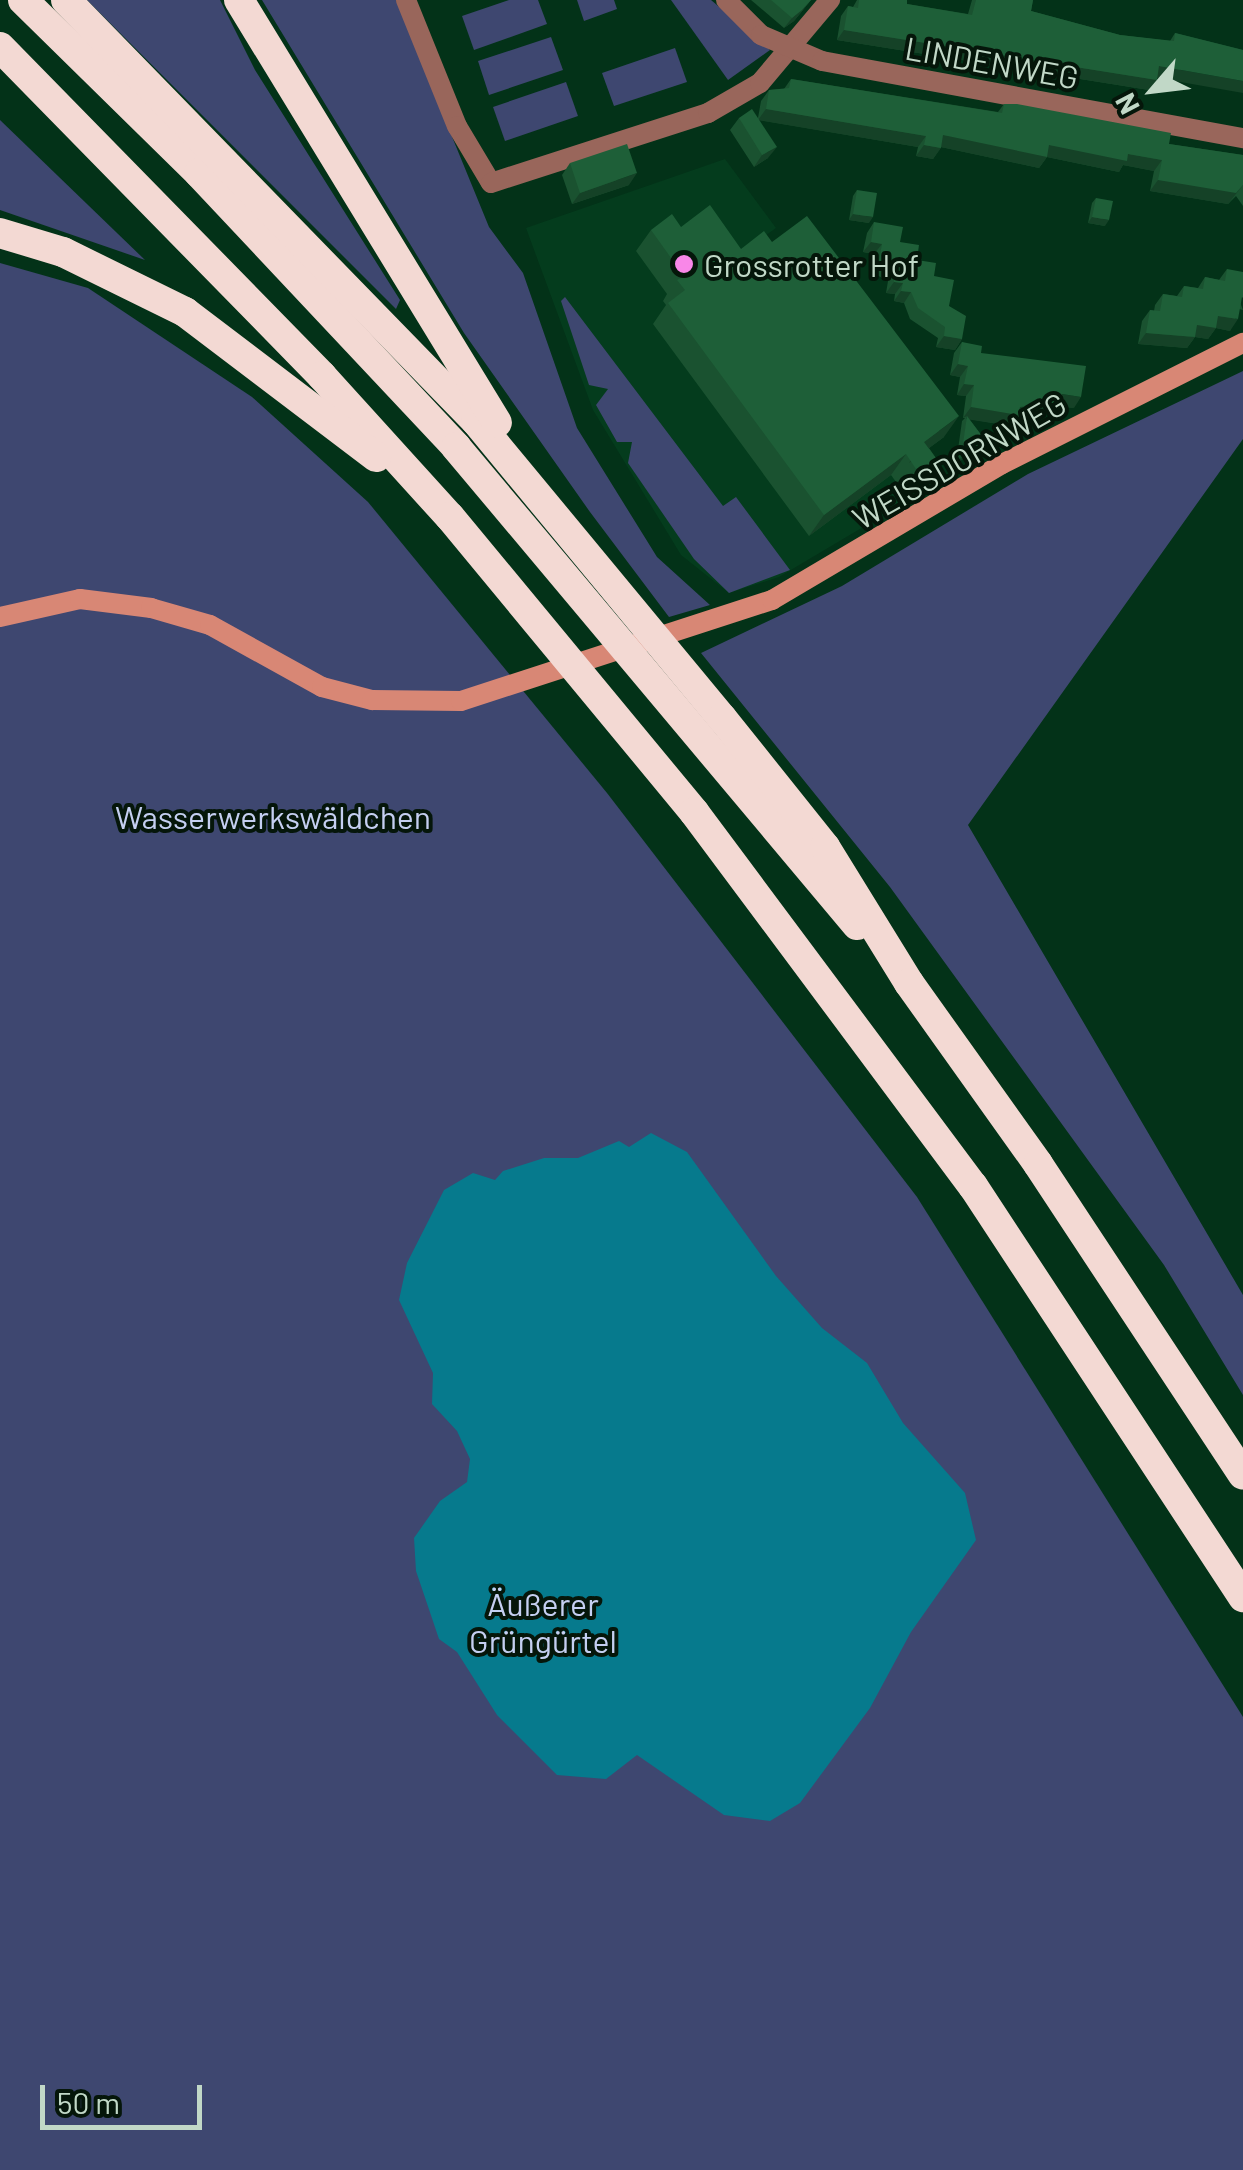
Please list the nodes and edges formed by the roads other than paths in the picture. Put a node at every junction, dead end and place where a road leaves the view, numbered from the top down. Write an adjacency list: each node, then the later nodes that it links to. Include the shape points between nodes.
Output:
1 (23, 0): 15 (highway, via 199,172 456,447)
2 (66, 0): 12 (highway, via 376,313)
3 (238, 0): 12 (highway)
4 (406, 0): 8 (street, via 457,126 491,183 708,113 760,82)
5 (726, 0): 8 (street)
6 (830, 0): 8 (street)
7 (0, 47): 13 (highway, via 237,285)
8 (791, 52): 9 (street, LINDENWEG)
9 (1243, 138)
10 (0, 233): 13 (highway, via 63,252 185,312)
11 (1243, 343): 14 (street, WEISSDORNWEG, via 1002,464 809,582 703,624 434,704 372,700 322,687 210,626 150,608 80,598)
12 (556, 513): 15 (highway, via 825,847)
13 (450, 517): 17 (highway, via 694,812 895,1076 1052,1300)
14 (0, 617)
15 (909, 983): 16 (highway)
16 (1243, 1474)
17 (1243, 1597)

